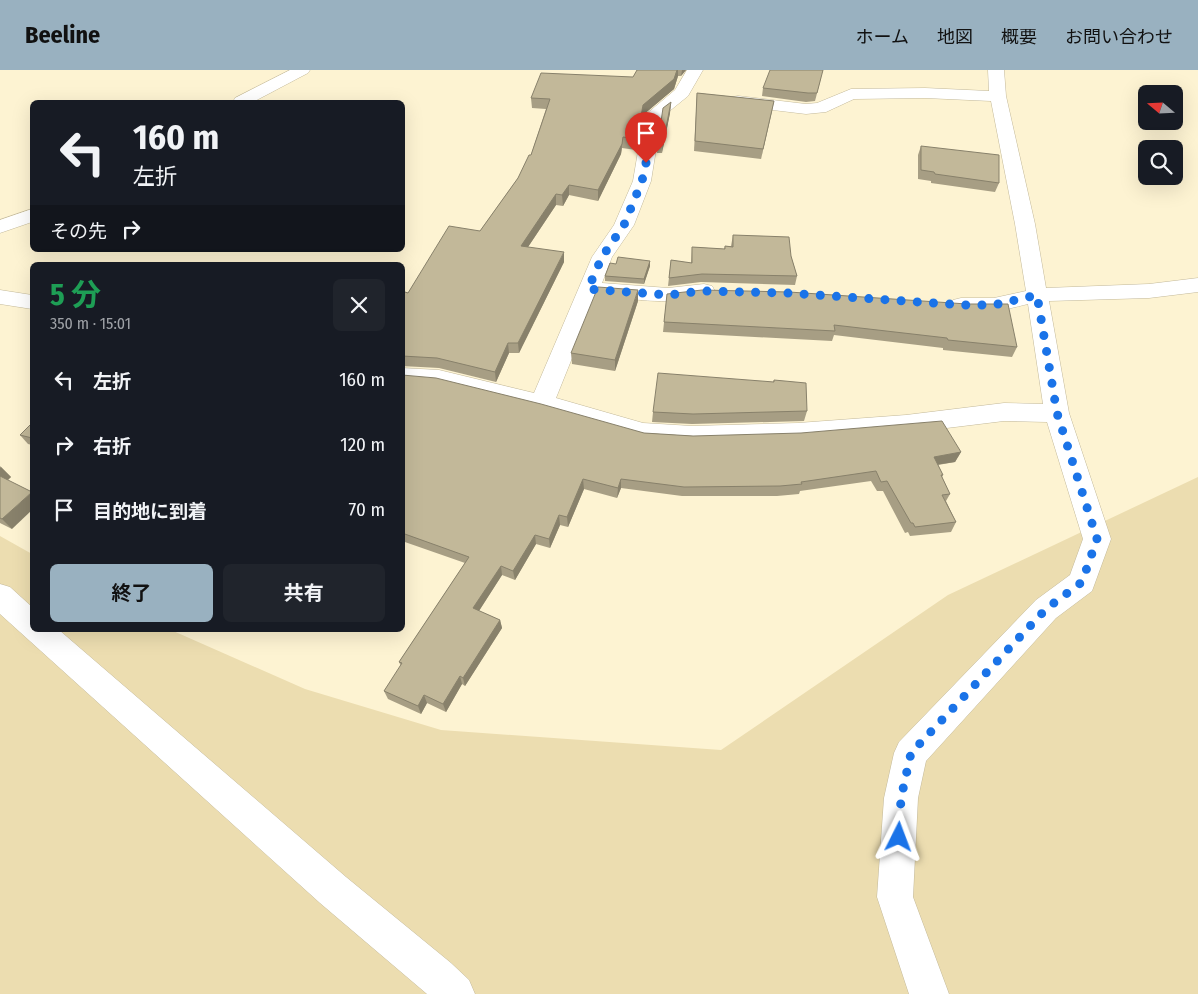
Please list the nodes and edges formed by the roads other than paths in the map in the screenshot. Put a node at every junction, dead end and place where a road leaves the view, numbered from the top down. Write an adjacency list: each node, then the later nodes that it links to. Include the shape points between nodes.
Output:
1 (302, 70): 8 (street)
2 (696, 70): 4 (street)
3 (996, 70): 6 (street)
4 (682, 93): 5 (street); 12 (street, via 653,116 642,181 624,225 602,257)
5 (701, 96)
6 (998, 96): 7 (street, via 851,94 820,108 806,110); 14 (street)
7 (720, 98)
8 (245, 100)
9 (30, 215): 10 (street)
10 (0, 227)
11 (1198, 285): 14 (street, via 1148,291)
12 (588, 289): 13 (street, via 668,295); 19 (street)
13 (720, 292)
14 (1037, 295): 17 (street, via 994,305); 20 (street)
15 (0, 297): 16 (street)
16 (30, 302)
17 (944, 304)
18 (405, 376): 19 (street, via 439,378)
19 (542, 403): 20 (street, via 643,432 692,435 857,428 1004,412)
20 (1057, 413): 25 (street, via 1097,539 1082,582 1046,609 911,753 901,798 895,897)
21 (0, 596): 22 (street)
22 (30, 623)
23 (40, 632): 24 (street)
24 (455, 994)
25 (930, 994)

